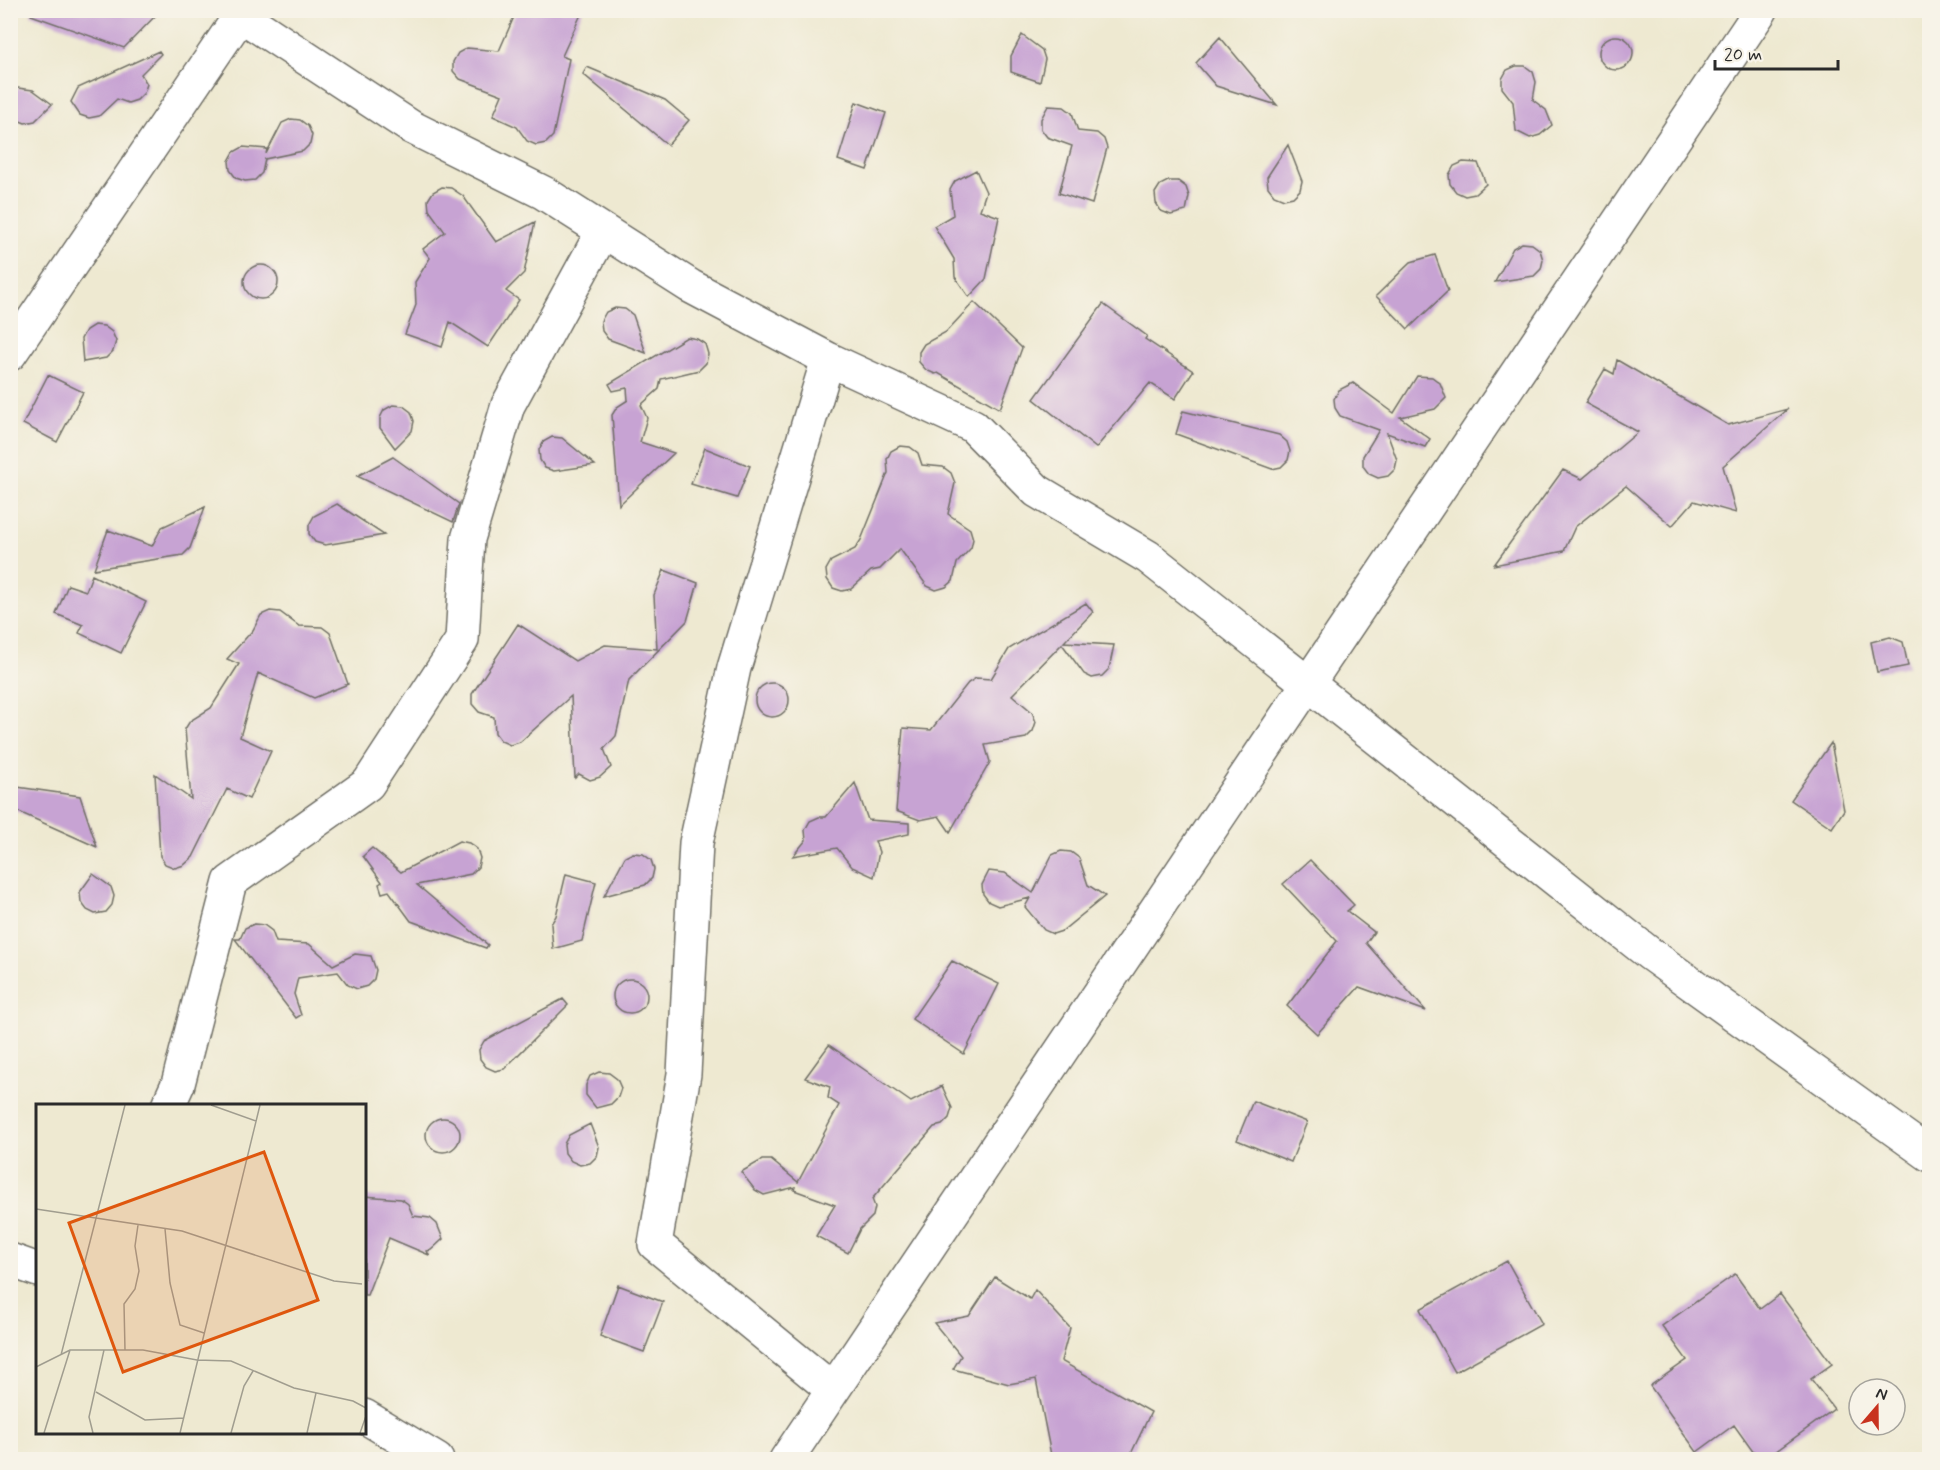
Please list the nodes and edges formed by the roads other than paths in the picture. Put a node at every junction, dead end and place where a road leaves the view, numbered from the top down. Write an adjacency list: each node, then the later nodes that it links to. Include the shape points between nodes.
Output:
1 (1761, 10): 6 (street)
2 (239, 12): 3 (street, via 411,127 544,193); 4 (street)
3 (603, 231): 5 (street, via 690,286); 7 (street, via 508,405 468,539 462,640 368,784 230,882 178,1084)
4 (10, 354)
5 (828, 359): 6 (street, via 973,426 1037,491 1148,557); 11 (street, via 734,668 696,843 684,1074 655,1244)
6 (1307, 683): 8 (street, via 1650,954); 11 (street)
7 (169, 1104)
8 (1929, 1155)
9 (10, 1260): 10 (street)
10 (36, 1269)
11 (833, 1390): 14 (street)
12 (366, 1417): 13 (street)
13 (437, 1460)
14 (786, 1460)

